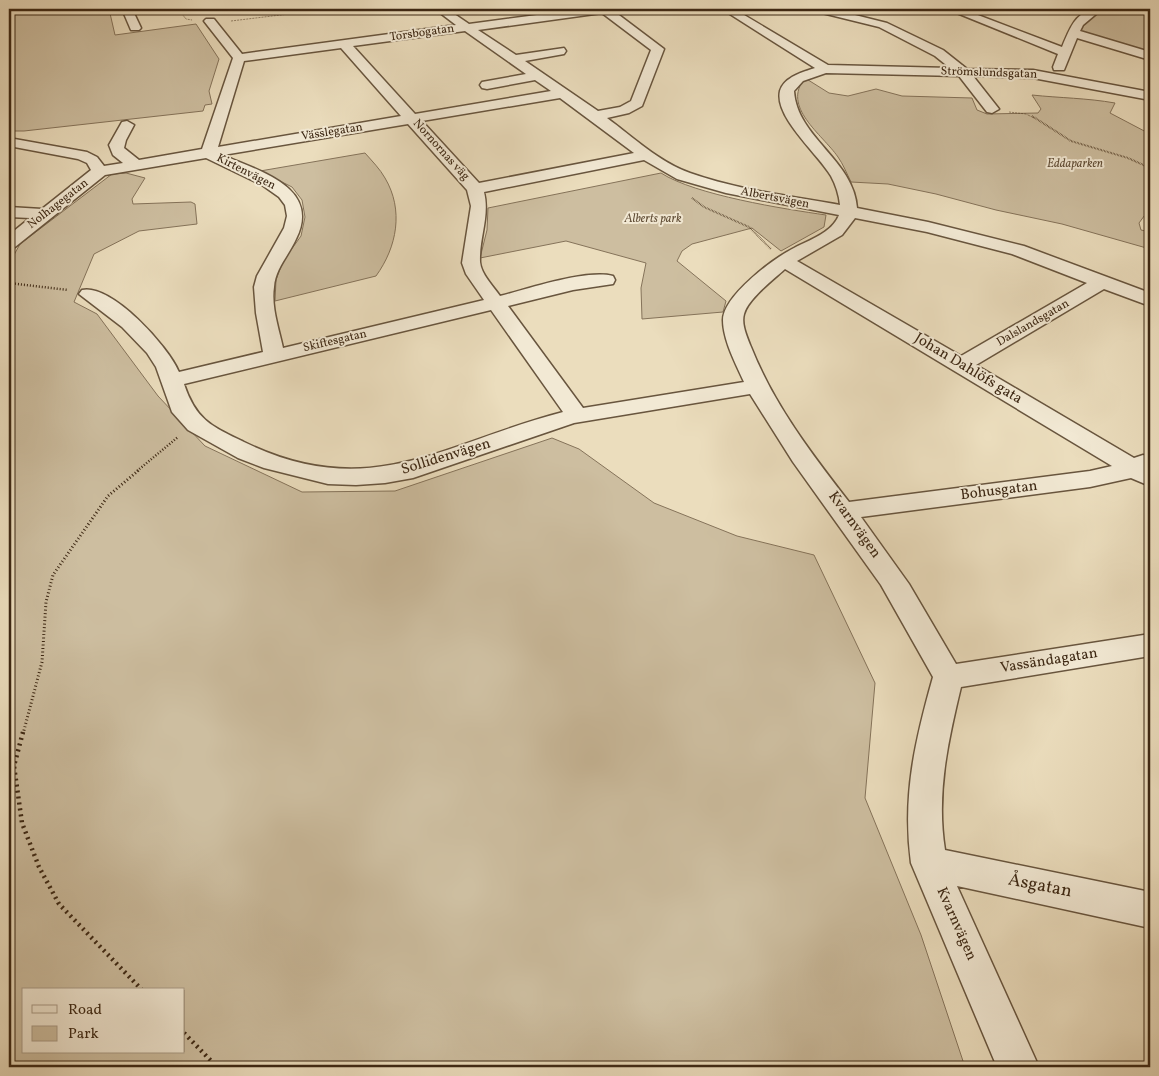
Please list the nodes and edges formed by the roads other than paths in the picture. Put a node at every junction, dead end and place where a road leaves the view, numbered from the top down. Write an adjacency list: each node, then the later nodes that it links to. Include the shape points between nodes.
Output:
1 (127, 9): 11 (street)
2 (440, 9): 12 (street, Albertsvägen)
3 (605, 9): 12 (street, Torsbogatan); 30 (street, via 658,49 637,103 624,110)
4 (727, 9): 22 (street)
5 (818, 9): 23 (street, via 883,25 939,54)
6 (953, 9): 18 (street)
7 (1097, 9): 9 (street)
8 (1072, 12): 9 (street)
9 (1085, 16): 13 (street)
10 (210, 21): 20 (street)
11 (135, 28)
12 (467, 28): 14 (street, Albertsvägen); 16 (street, Torsbogatan)
13 (1073, 34): 18 (street); 19 (street)
14 (483, 39): 15 (street); 21 (street, Albertsvägen)
15 (465, 42)
16 (344, 44): 20 (street, Torsbogatan); 31 (street, Nornornas väg)
17 (560, 51): 21 (street)
18 (1064, 51): 25 (street, via 1062,64)
19 (1150, 56)
20 (239, 58): 34 (street, Kirtenvägen)
21 (512, 60): 24 (street, Albertsvägen)
22 (825, 69): 23 (street, Strömslundsgatan); 40 (street, via 793,80 786,102 790,113 838,176 846,190)
23 (963, 72): 25 (street, Strömslundsgatan); 29 (street)
24 (535, 76): 26 (street); 27 (street, Albertsvägen)
25 (1048, 76): 28 (street, Strömslundsgatan)
26 (488, 85)
27 (564, 93): 30 (street, Albertsvägen); 31 (street, Vässlegatan)
28 (1150, 96)
29 (992, 109)
30 (596, 116): 35 (street, Albertsvägen)
31 (413, 119): 34 (street, Vässlegatan); 38 (street, Nornornas väg)
32 (127, 125): 36 (street, via 116,149 120,156)
33 (9, 142): 37 (street, Nolhagegatan, via 82,155 92,160)
34 (208, 153): 36 (street, Vässlegatan); 49 (street, Kirtenvägen, via 273,185 292,203 294,227 267,275 264,287)
35 (646, 155): 38 (street); 40 (street, Albertsvägen, via 683,176 732,190)
36 (136, 165): 37 (street, Vässlegatan)
37 (100, 171): 41 (street, Nolhagegatan)
38 (475, 189): 48 (street, Nornornas väg, via 480,206 471,263 475,274)
39 (9, 212): 41 (street)
40 (849, 212): 43 (street, Kvarnvägen, via 840,229); 45 (street, Albertsvägen, via 928,227 1018,250)
41 (45, 214): 42 (street, Nolhagegatan)
42 (9, 243)
43 (785, 261): 50 (street, Johan Dahlöfs gata); 52 (street, Kvarnvägen, via 744,299 734,314 733,323 740,347)
44 (606, 280): 48 (street, via 573,284)
45 (1104, 281): 47 (street, Albertsvägen); 50 (street, Dalslandsgatan)
46 (89, 294): 51 (street, Sollidenvägen, via 122,315 156,349)
47 (1150, 300)
48 (496, 302): 49 (street, Skiftesgatan); 53 (street, Nornornas väg)
49 (274, 356): 51 (street, Skiftesgatan)
50 (961, 365): 54 (street, Johan Dahlöfs gata)
51 (174, 380): 53 (street, Sollidenvägen, via 178,402 194,423 232,446 284,466 335,476 366,477 412,470 534,427)
52 (756, 386): 53 (street, Sollidenvägen); 55 (street, Kvarnvägen)
53 (577, 416)
54 (1145, 468): 55 (street, Bohusgatan, via 1090,479)
55 (844, 511): 57 (street, Kvarnvägen, via 927,637)
56 (1150, 645): 57 (street, Vassändagatan)
57 (948, 677): 58 (street, Kvarnvägen, via 924,784 923,832)
58 (929, 863): 59 (street, Åsgatan); 60 (street, Kvarnvägen)
59 (1150, 910)
60 (1018, 1067)

